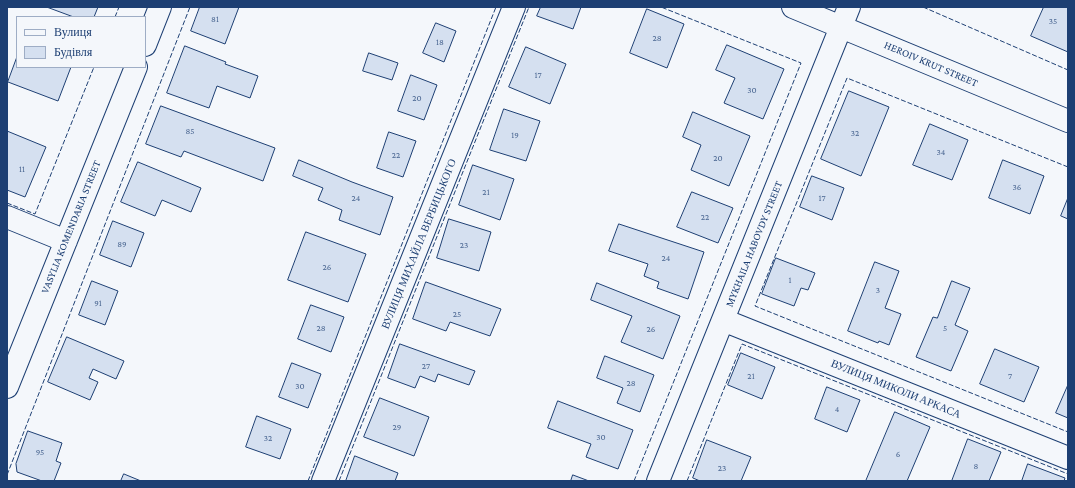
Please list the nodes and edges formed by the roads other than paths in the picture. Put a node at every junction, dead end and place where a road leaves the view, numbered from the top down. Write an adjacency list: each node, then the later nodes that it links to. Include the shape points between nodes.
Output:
1 (160, 7): 5 (street)
2 (514, 7): 13 (street, ВУЛИЦЯ МИХАЙЛА ВЕРБИЦЬКОГО)
3 (793, 7): 4 (street, HEROIV KRUT STREET)
4 (845, 17): 7 (street, HEROIV KRUT STREET); 10 (street, MYKHAILA HABOVDY STREET)
5 (146, 42)
6 (136, 68): 9 (street, VASYLIA KOMENDARIA STREET)
7 (1068, 121)
8 (7, 217): 9 (street)
9 (66, 240): 11 (street, VASYLIA KOMENDARIA STREET)
10 (723, 320): 12 (street, ВУЛИЦЯ МИКОЛИ АРКАСА); 14 (street, MYKHAILA HABOVDY STREET)
11 (7, 387)
12 (1068, 458)
13 (323, 481)
14 (658, 481)

